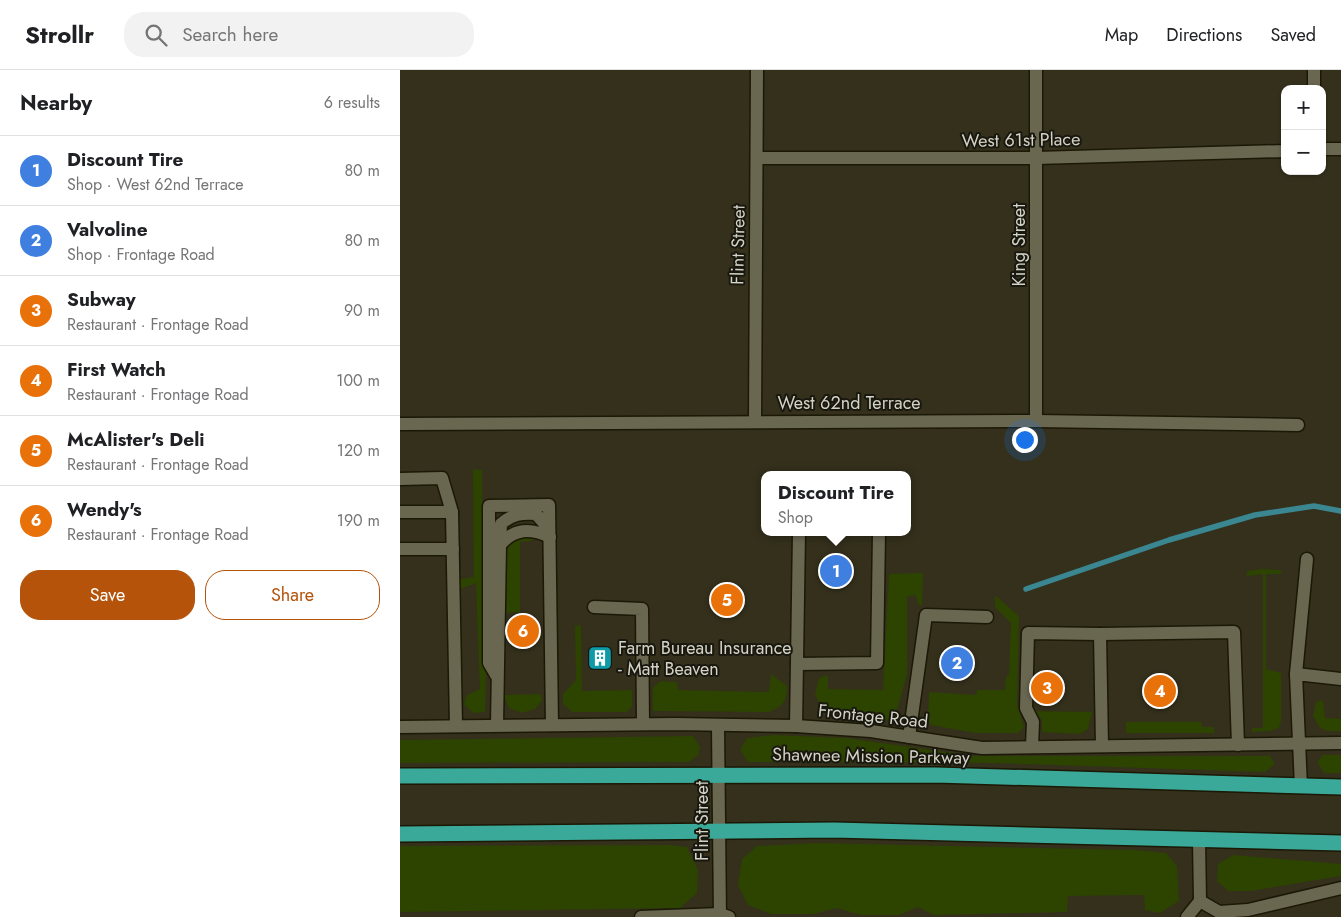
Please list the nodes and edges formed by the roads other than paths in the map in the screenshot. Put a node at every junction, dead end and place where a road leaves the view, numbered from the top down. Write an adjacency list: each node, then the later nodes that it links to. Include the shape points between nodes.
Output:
1 (757, 70): 8 (street, Flint Street)
2 (1036, 70): 9 (street, King Street)
3 (1314, 70): 4 (street)
4 (1314, 85)
5 (1326, 149): 6 (street)
6 (1341, 149)
7 (1281, 151): 9 (street, West 61st Place)
8 (757, 158): 9 (street, West 61st Place); 10 (street, Flint Street)
9 (1036, 158): 11 (street, King Street)
10 (755, 421): 11 (street, West 62nd Terrace); 12 (street, West 62nd Terrace)
11 (1036, 421): 13 (street, West 62nd Terrace)
12 (400, 424)
13 (1298, 425)
14 (400, 479): 16 (street, via 442,478)
15 (400, 512): 16 (street)
16 (452, 512): 22 (street)
17 (799, 536): 27 (street)
18 (878, 536): 27 (street, via 877,663)
19 (550, 537): 20 (street, via 527,530 514,532); 20 (street, via 536,514 519,513 501,524); 29 (street, via 549,505 489,506 489,663); 33 (street)
20 (500, 545): 29 (street, via 500,669)
21 (400, 549): 22 (street)
22 (453, 549): 34 (street)
23 (1307, 559): 28 (street)
24 (594, 607): 31 (street, via 642,609)
25 (987, 617): 38 (street, via 926,615)
26 (1100, 634): 41 (street, via 1234,632); 42 (street); 43 (street, via 1028,633 1026,708 1033,722)
27 (797, 664): 36 (street)
28 (1296, 674): 30 (street); 40 (street)
29 (496, 675): 32 (street)
30 (1341, 679)
31 (643, 724): 33 (street, Frontage Road); 35 (street, Frontage Road)
32 (497, 725): 33 (street, Frontage Road); 34 (street, Frontage Road)
33 (552, 725)
34 (456, 726): 37 (street, Frontage Road)
35 (718, 726): 36 (street, Frontage Road); 44 (street, Flint Street)
36 (796, 726): 38 (street, Frontage Road)
37 (400, 727)
38 (909, 736): 43 (street, Frontage Road, via 982,748)
39 (1341, 743): 40 (street, Frontage Road)
40 (1300, 744): 41 (street, Frontage Road); 46 (street)
41 (1238, 745): 42 (street, Frontage Road)
42 (1102, 746): 43 (street, Frontage Road)
43 (1032, 747)
44 (719, 774): 45 (highway, Shawnee Mission Parkway); 46 (highway, Shawnee Mission Parkway, via 936,775); 48 (street, Flint Street)
45 (400, 776)
46 (1301, 787): 47 (highway, Shawnee Mission Parkway)
47 (1341, 787)
48 (720, 831): 49 (highway); 50 (highway, via 926,832); 55 (street, Flint Street)
49 (400, 834)
50 (1199, 840): 51 (highway); 53 (street)
51 (1341, 843)
52 (1341, 888): 54 (street)
53 (1200, 901): 54 (street, via 1219,912); 57 (street)
54 (1248, 913)
55 (723, 916): 56 (street)
56 (641, 917)
57 (1187, 917)

